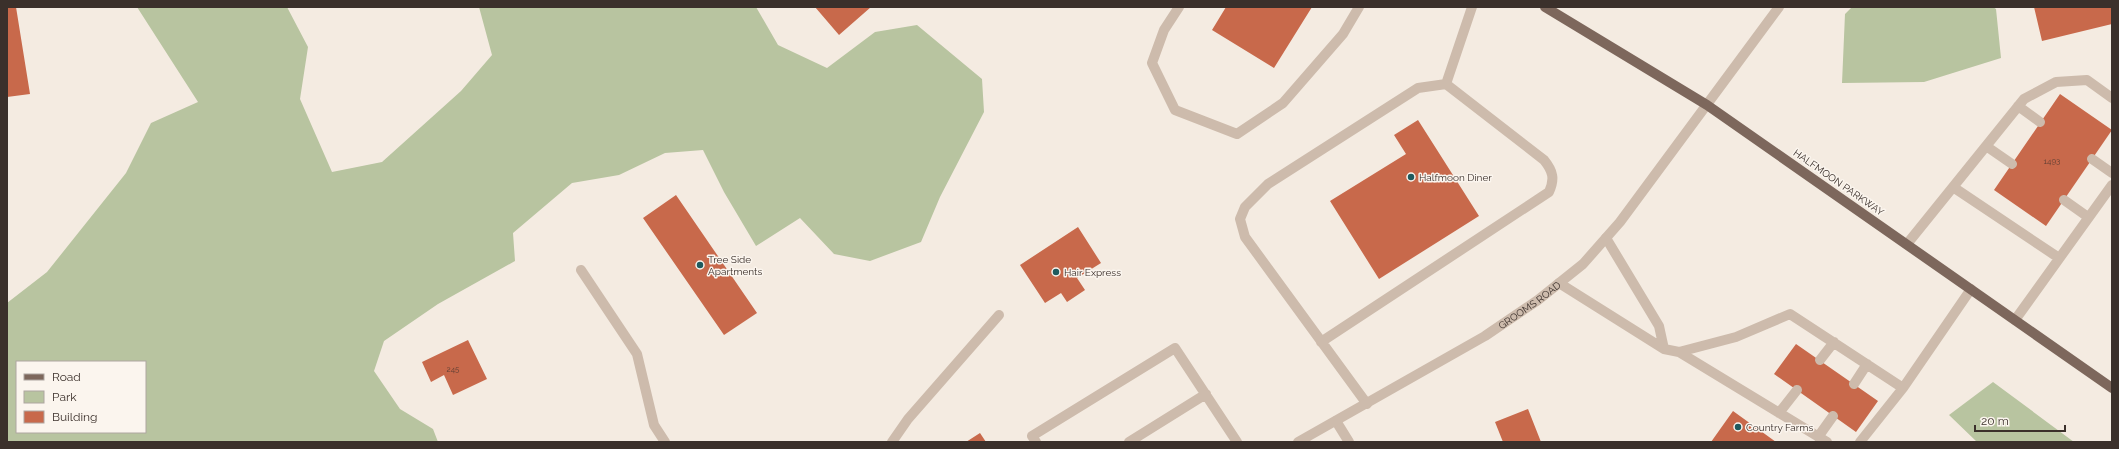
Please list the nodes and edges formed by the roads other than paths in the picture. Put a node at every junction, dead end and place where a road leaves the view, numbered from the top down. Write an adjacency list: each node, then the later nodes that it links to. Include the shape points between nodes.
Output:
1 (1179, 7): 2 (street, via 1164,30 1152,62 1175,110 1237,134 1283,103 1343,34)
2 (1359, 7)
3 (1472, 7): 6 (street)
4 (1545, 7): 8 (main road, HALFMOON PARKWAY)
5 (1779, 7): 8 (street, GROOMS ROAD)
6 (1446, 84): 27 (street, via 1418,88 1268,184 1245,207 1240,219 1245,237); 27 (street, via 1544,160 1552,170 1553,183 1549,192)
7 (2112, 98): 9 (street, via 2087,80 2056,82 2024,99)
8 (1707, 105): 19 (street, GROOMS ROAD); 20 (main road, HALFMOON PARKWAY)
9 (2018, 106): 10 (street); 11 (street)
10 (2040, 122)
11 (1986, 146): 13 (street); 16 (street)
12 (2092, 159): 14 (street)
13 (2012, 164)
14 (2112, 173)
15 (2112, 185): 18 (street)
16 (1953, 187): 20 (street); 21 (street)
17 (2064, 200): 18 (street)
18 (2088, 217): 21 (street)
19 (1606, 238): 23 (street, GROOMS ROAD, via 1583,264); 29 (street, via 1659,326)
20 (1907, 244): 24 (main road, HALFMOON PARKWAY)
21 (2059, 258): 26 (street)
22 (581, 270): 43 (street, via 637,354 654,425)
23 (1559, 283): 29 (street); 38 (street, GROOMS ROAD, via 1485,336)
24 (1971, 289): 26 (main road, HALFMOON PARKWAY); 34 (street)
25 (999, 315): 44 (street, via 908,419)
26 (2015, 320): 35 (main road, HALFMOON PARKWAY)
27 (1321, 342): 38 (street)
28 (1834, 342): 30 (street, via 1790,314 1736,337); 31 (street); 32 (street)
29 (1664, 349): 30 (street)
30 (1679, 352): 39 (street)
31 (1820, 360)
32 (1867, 364): 33 (street); 34 (street)
33 (1854, 384)
34 (1903, 388): 50 (street)
35 (2112, 388)
36 (1797, 390): 39 (street)
37 (1206, 394): 45 (street, via 1175,348 1032,436); 46 (street); 47 (street)
38 (1367, 404): 41 (street, GROOMS ROAD)
39 (1779, 414): 42 (street)
40 (1833, 416): 42 (street)
41 (1336, 421): 48 (street, GROOMS ROAD); 49 (street)
42 (1823, 440)
43 (665, 442)
44 (892, 442)
45 (1036, 442)
46 (1129, 442)
47 (1237, 442)
48 (1298, 442)
49 (1349, 442)
50 (1860, 442)

